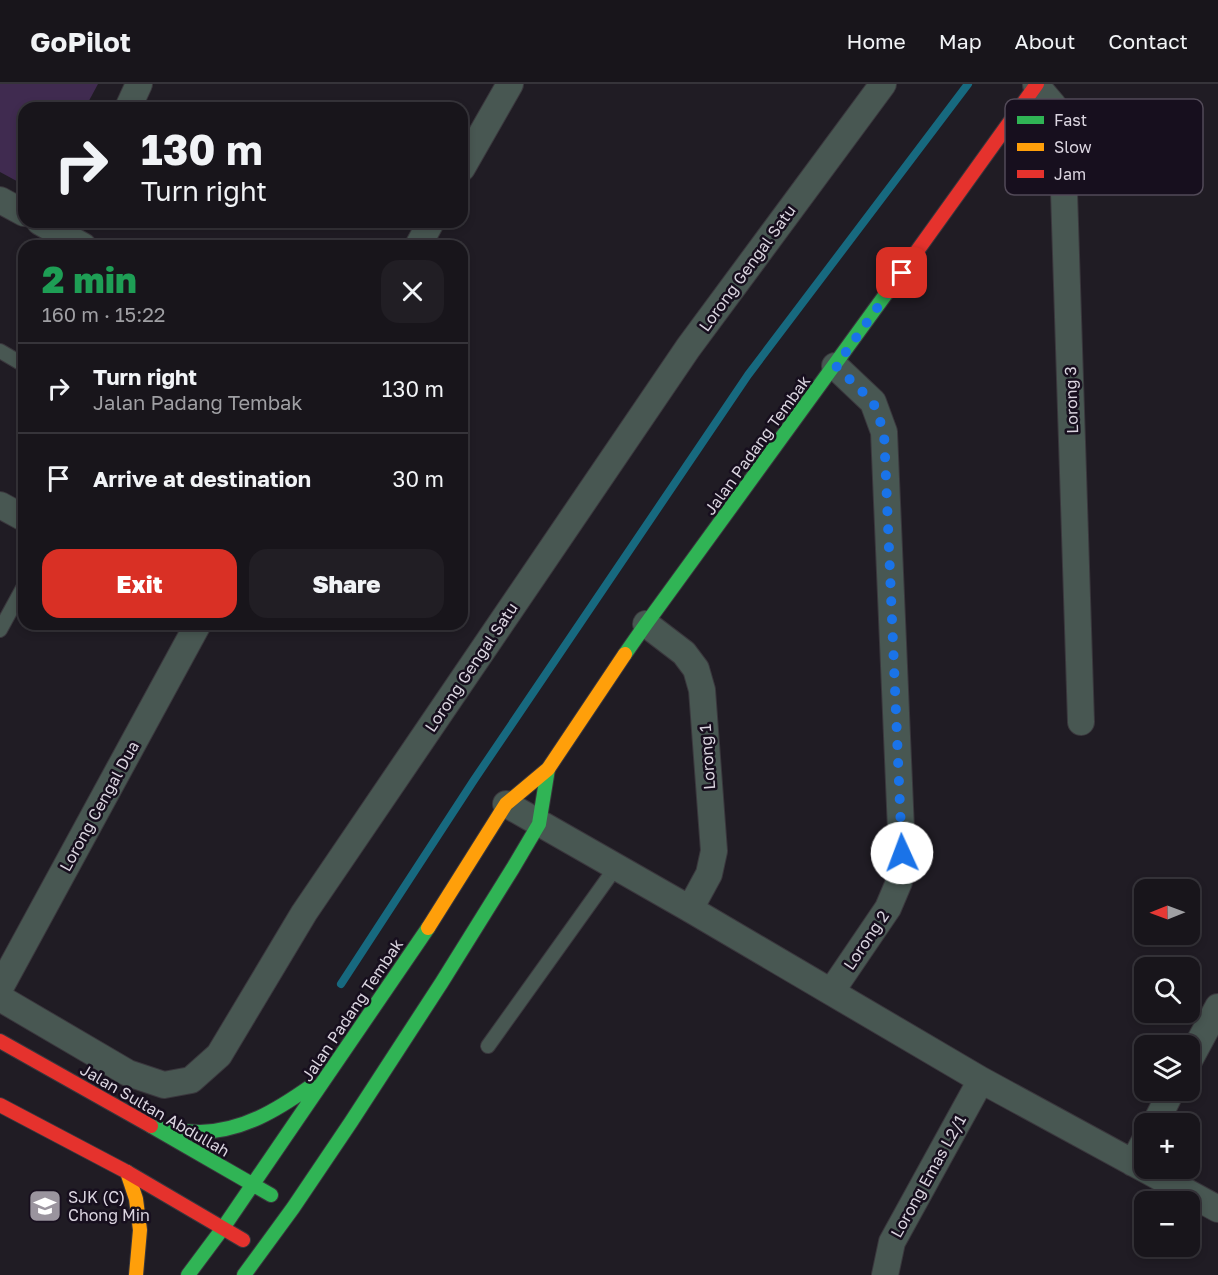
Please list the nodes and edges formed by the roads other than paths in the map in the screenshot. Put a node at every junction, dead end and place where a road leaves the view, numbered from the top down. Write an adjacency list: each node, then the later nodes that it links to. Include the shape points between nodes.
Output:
1 (139, 84): 7 (street)
2 (510, 84): 9 (street)
3 (883, 84): 32 (street, Lorong Gengal Satu, via 688,348 304,913 219,1055 190,1080 164,1085 128,1073)
4 (1037, 85): 5 (main road, Jalan Padang Tembak); 6 (street, Lorong 3)
5 (1027, 99)
6 (1048, 99)
7 (131, 102)
8 (1005, 130): 17 (main road, Jalan Padang Tembak)
9 (468, 158)
10 (1064, 195): 24 (street, Lorong 3)
11 (0, 200): 12 (street)
12 (18, 210)
13 (59, 228): 14 (street)
14 (75, 240)
15 (0, 351): 16 (lane)
16 (18, 362)
17 (836, 366): 21 (main road, Jalan Padang Tembak); 31 (street, Lorong 2, via 873,402 884,432 902,853 899,882 888,908)
18 (0, 505): 19 (street)
19 (18, 515)
20 (18, 597): 22 (lane)
21 (646, 624): 25 (main road, Jalan Padang Tembak); 29 (street, Lorong 1, via 684,653 696,669 702,690 714,851 709,874)
22 (0, 630)
23 (195, 630): 30 (street, Lorong Cengal Dua)
24 (1081, 722)
25 (548, 769): 26 (main road, Jalan Padang Tembak); 27 (main road, Jalan Padang Tembak)
26 (506, 804): 27 (street); 37 (main road, Jalan Padang Tembak, via 422,938)
27 (539, 824): 28 (street); 45 (main road, Jalan Padang Tembak, via 442,982)
28 (616, 867): 29 (street); 36 (lane)
29 (690, 909): 31 (street)
30 (0, 988)
31 (831, 992): 38 (street)
32 (0, 998)
33 (1218, 1006): 34 (street)
34 (1200, 1040)
35 (0, 1041): 40 (main road, Jalan Sultan Abdullah)
36 (488, 1046)
37 (332, 1070): 40 (main road, via 275,1111 240,1127 204,1132); 44 (main road, Jalan Padang Tembak)
38 (981, 1080): 41 (street); 52 (street, Lorong Emas L2/1, via 892,1242)
39 (0, 1105): 42 (main road)
40 (156, 1129): 44 (main road, Jalan Sultan Abdullah)
41 (1134, 1150)
42 (127, 1172): 47 (main road); 49 (main road, via 140,1230)
43 (1176, 1179): 46 (street)
44 (253, 1185): 45 (main road, Jalan Sultan Abdullah); 47 (main road, Jalan Padang Tembak)
45 (293, 1208): 48 (main road, Jalan Padang Tembak)
46 (1218, 1209)
47 (224, 1228): 48 (main road); 50 (main road, Jalan Padang Tembak)
48 (262, 1251): 51 (main road, Jalan Padang Tembak)
49 (136, 1275)
50 (188, 1275)
51 (244, 1275)
52 (885, 1275)

